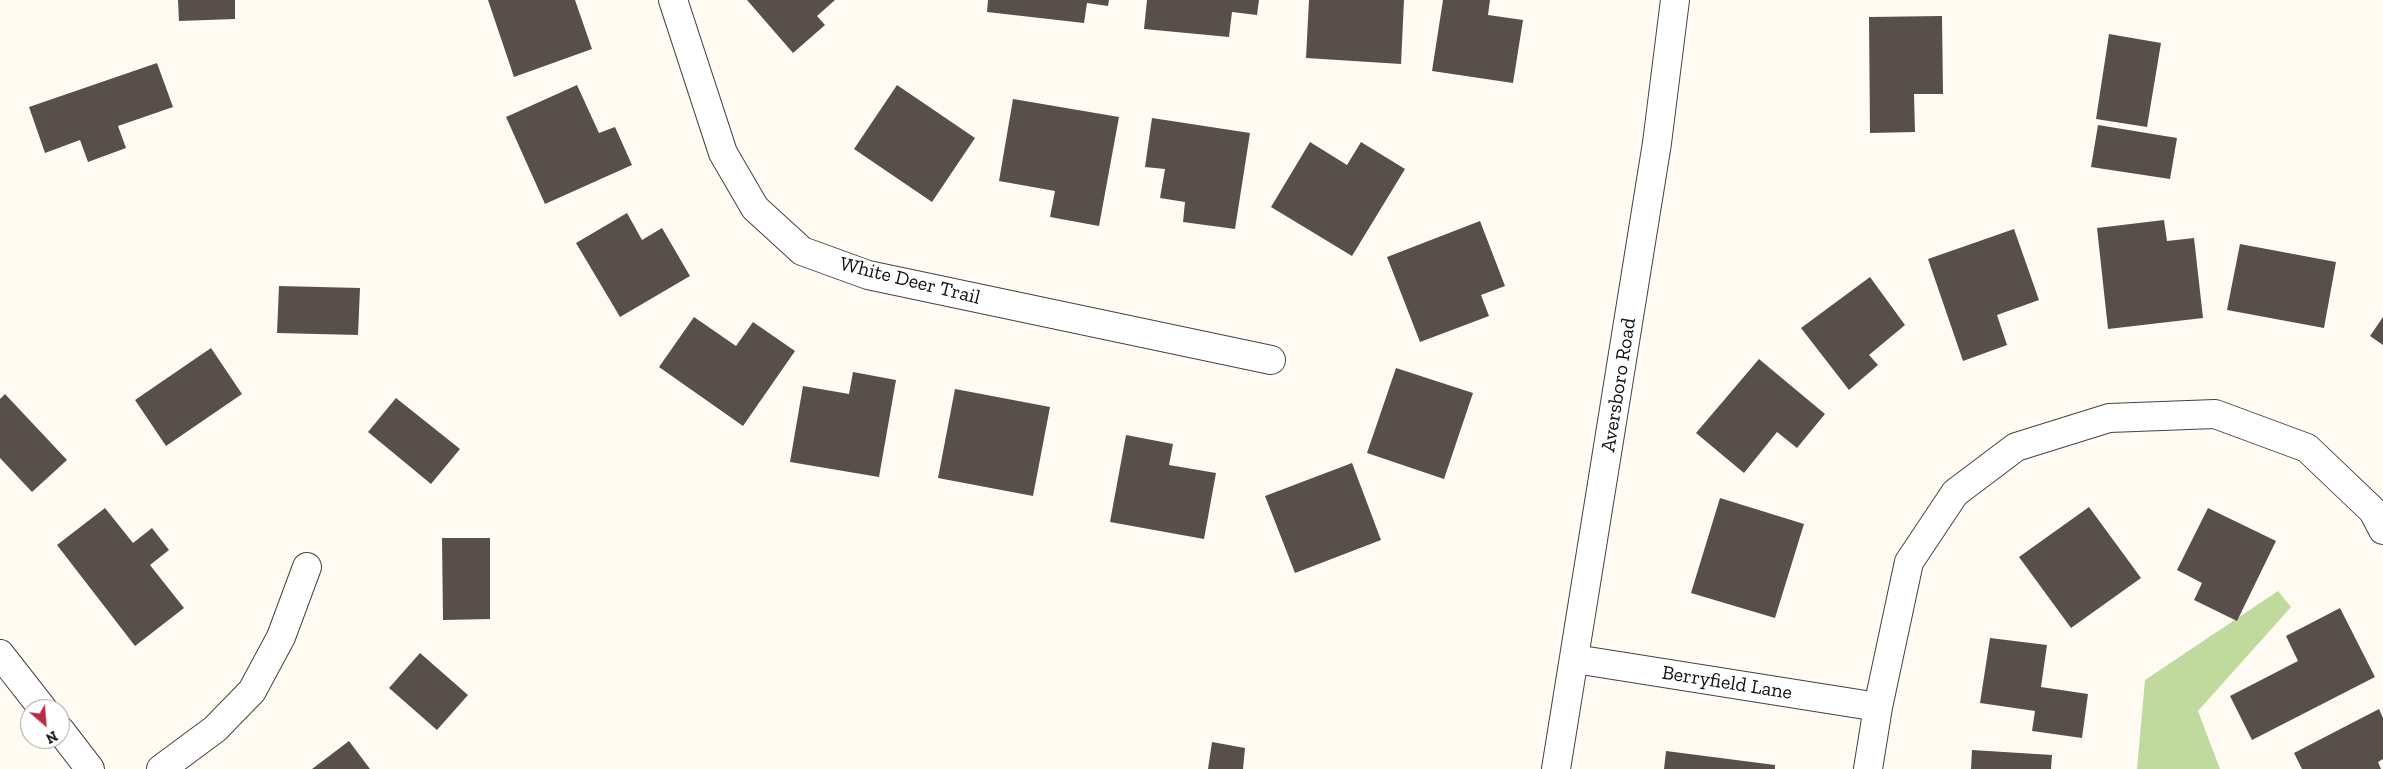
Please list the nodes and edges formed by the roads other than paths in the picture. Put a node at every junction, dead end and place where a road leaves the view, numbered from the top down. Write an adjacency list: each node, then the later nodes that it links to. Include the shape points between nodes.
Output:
1 (673, 0): 3 (street, White Deer Trail, via 724,153 755,208 802,251 868,276)
2 (1675, 0): 7 (street, Aversboro Road, via 1657,143)
3 (1271, 360)
4 (2383, 530): 9 (street, via 2373,510 2307,448 2215,414 2109,418 2016,448 1955,493 1909,562)
5 (307, 567): 12 (street, via 281,637 252,691 215,729)
6 (0, 654): 8 (street)
7 (1575, 659): 9 (street, Berryfield Lane); 13 (street, Aversboro Road)
8 (35, 699)
9 (1878, 707): 14 (street)
10 (70, 743): 11 (street)
11 (90, 769)
12 (160, 769)
13 (1556, 769)
14 (1868, 769)

